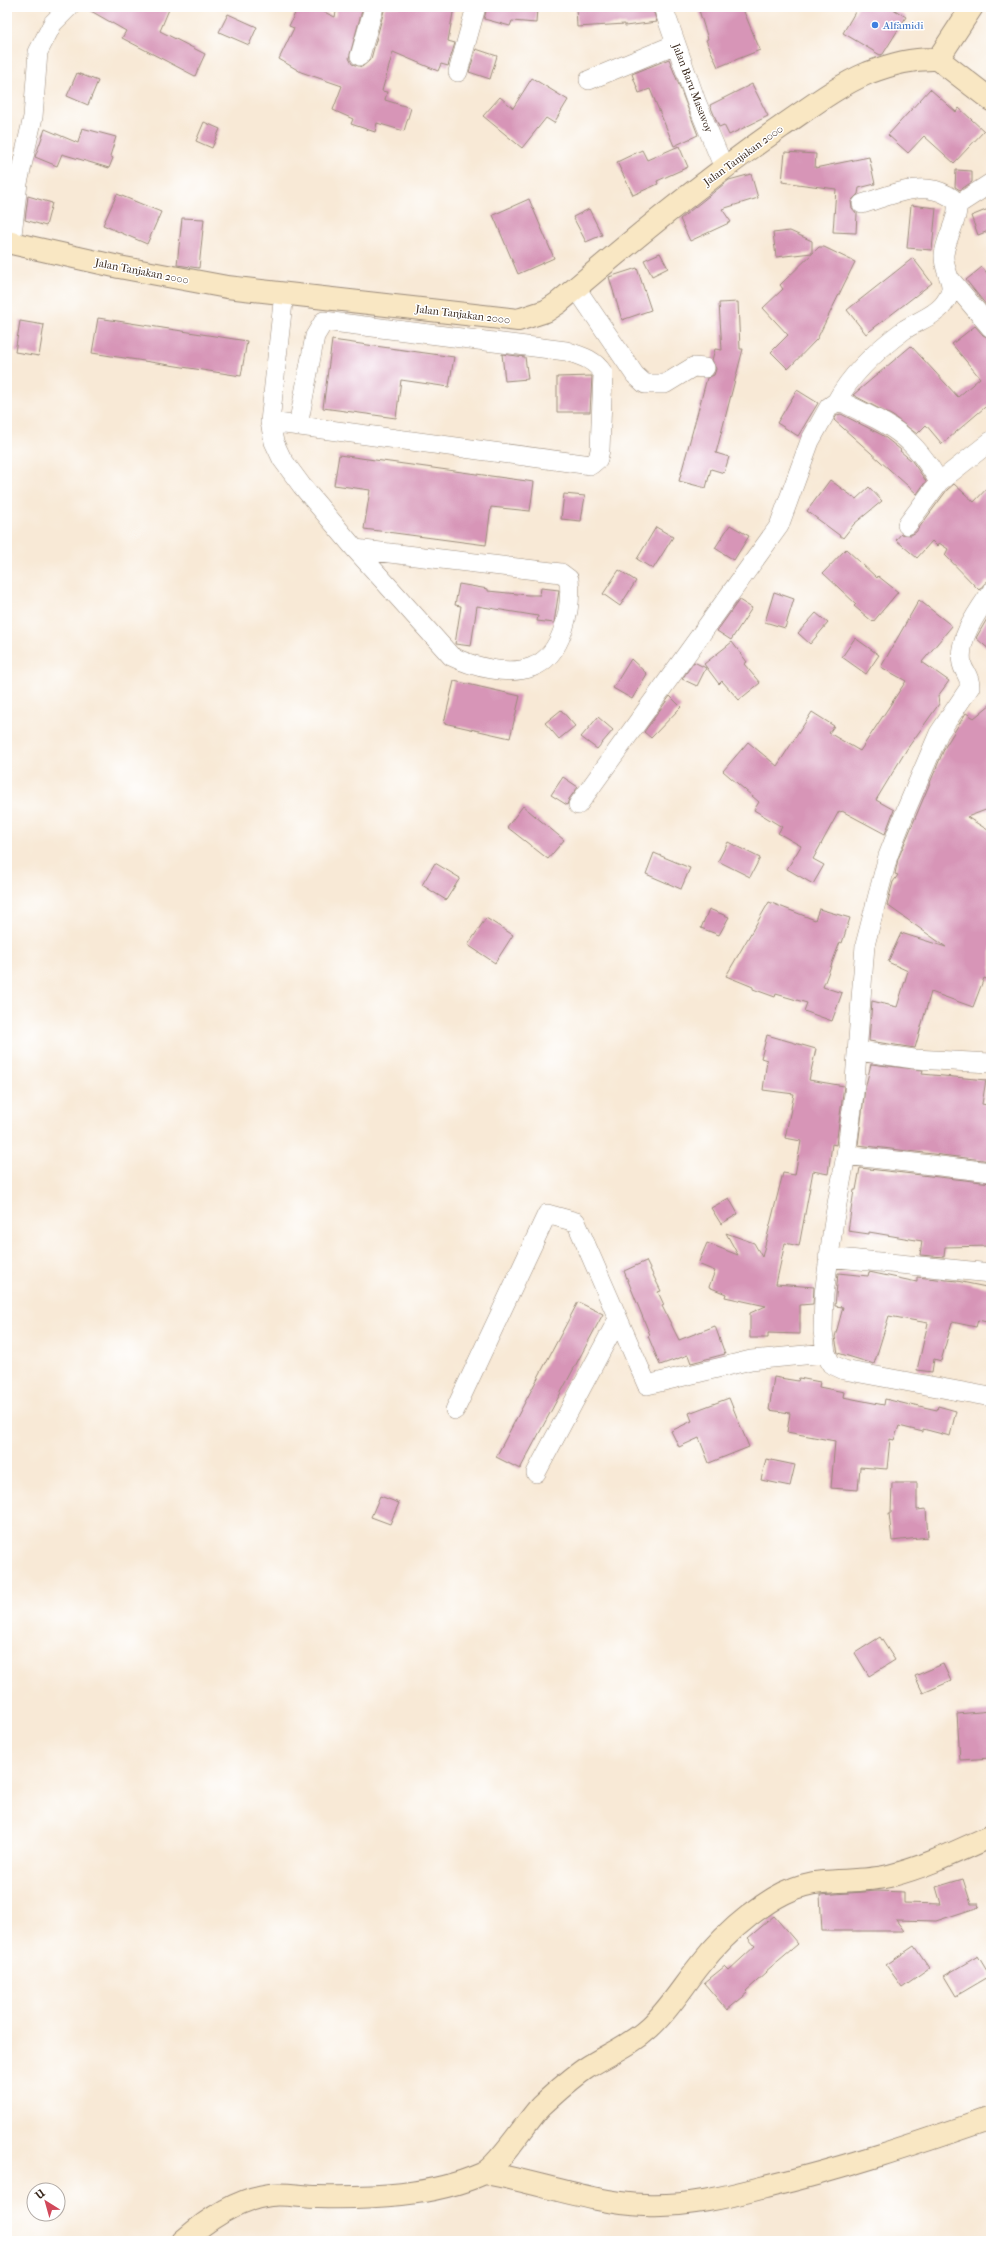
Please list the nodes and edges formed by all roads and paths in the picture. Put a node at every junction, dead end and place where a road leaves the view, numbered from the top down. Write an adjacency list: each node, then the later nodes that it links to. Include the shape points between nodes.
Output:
1 (69, 7): 16 (street, via 53,23 38,52 32,117 18,182)
2 (374, 7): 7 (street)
3 (476, 7): 9 (street)
4 (663, 7): 6 (street, Jalan Baru Masawoy)
5 (972, 7): 8 (street)
6 (676, 44): 10 (street); 12 (street, Jalan Baru Masawoy)
7 (360, 56)
8 (938, 59): 11 (street); 12 (street, Jalan Tanjakan 2000, via 918,58 861,77 804,111)
9 (458, 72)
10 (589, 80)
11 (991, 100)
12 (724, 168): 18 (street, Jalan Tanjakan 2000)
13 (991, 183): 15 (street)
14 (862, 204): 15 (street, via 914,189 935,189 952,198)
15 (957, 205): 17 (street, via 944,246 944,265)
16 (9, 243): 19 (street, Jalan Tanjakan 2000, via 170,277)
17 (951, 280): 20 (street); 22 (street, via 952,291 942,307 904,331 865,362 843,388)
18 (576, 288): 19 (street, Jalan Tanjakan 2000, via 546,311 518,320); 21 (street, via 635,375 644,384 665,384 693,367)
19 (284, 293): 23 (street)
20 (991, 328)
21 (705, 368)
22 (836, 402): 26 (street, via 844,402 889,424 926,459); 30 (street, via 829,407 810,441 779,526)
23 (270, 422): 24 (street); 28 (street, via 274,442 282,459)
24 (298, 426): 24 (street, via 315,336 324,321 566,351 588,359 603,373 600,450 598,460 591,465)
25 (991, 441): 26 (street)
26 (939, 482): 27 (street)
27 (907, 525)
28 (355, 549): 28 (street, via 452,656 461,661 514,672 533,667 546,658 558,640 569,614 569,579 561,573)
29 (991, 592): 31 (street, via 968,630 963,644 962,664 970,678 970,687 939,733 886,864 865,945)
30 (578, 805)
31 (858, 1051): 32 (street, via 914,1059); 33 (street)
32 (991, 1063)
33 (846, 1155): 34 (street); 35 (street)
34 (991, 1172)
35 (828, 1257): 36 (street); 38 (street, via 823,1331)
36 (991, 1273)
37 (618, 1319): 38 (street, via 647,1385 751,1360); 40 (street, via 576,1222 547,1214); 41 (street)
38 (826, 1352): 39 (street, via 832,1364 844,1370)
39 (991, 1397)
40 (455, 1410)
41 (536, 1473)
42 (991, 1836): 44 (street, via 944,1858 889,1876 869,1880 820,1882 792,1888 774,1898 724,1938 664,2013 648,2029 619,2051 587,2068 539,2108)
43 (991, 2118): 44 (street, via 838,2168 751,2191 683,2203 646,2205 617,2202)
44 (485, 2173): 45 (street, via 443,2187 396,2195 269,2195 248,2200 219,2213)
45 (183, 2241)

